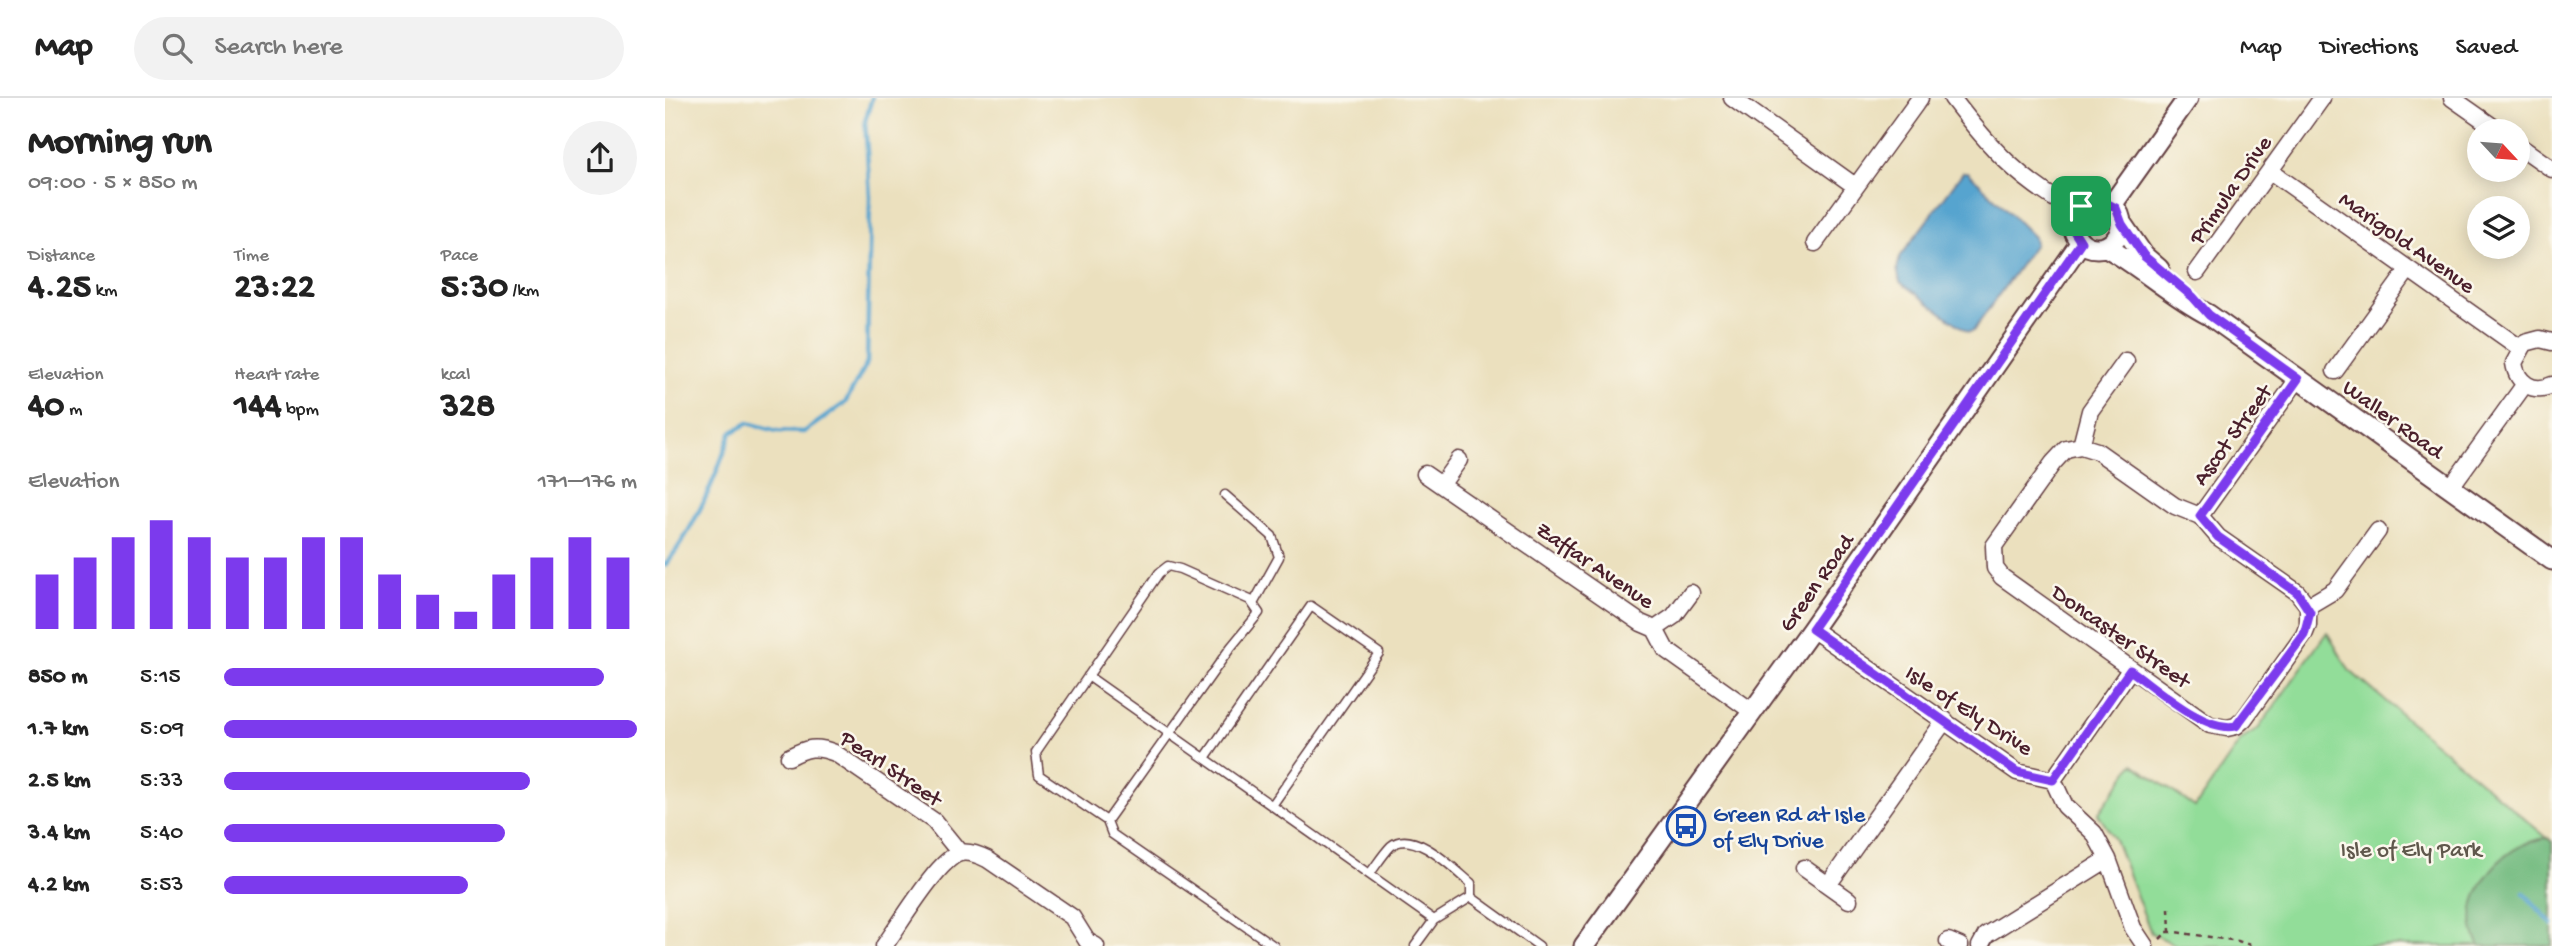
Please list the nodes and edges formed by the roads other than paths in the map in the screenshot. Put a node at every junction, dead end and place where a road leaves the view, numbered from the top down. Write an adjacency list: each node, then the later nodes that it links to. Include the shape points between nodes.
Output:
1 (1732, 98): 11 (street)
2 (1920, 98): 11 (street)
3 (1952, 98): 13 (street, via 1989,147 2014,171)
4 (2188, 98): 12 (street)
5 (2322, 98): 10 (street, Primula Drive)
6 (2452, 98): 7 (street)
7 (2482, 119)
8 (2531, 154): 9 (street)
9 (2552, 169)
10 (2270, 171): 18 (street, Marigold Avenue); 19 (street, Primula Drive)
11 (1855, 186): 16 (street)
12 (2112, 205): 13 (street, via 2093,200); 14 (street)
13 (2076, 211): 15 (street, via 2074,231)
14 (2122, 224): 17 (street); 20 (street, Waller Road, via 2144,256)
15 (2081, 242): 17 (street, via 2092,248); 41 (street, Green Road)
16 (1815, 243)
17 (2106, 247): 20 (street, Waller Road)
18 (2408, 270): 22 (street, Marigold Avenue); 24 (street)
19 (2197, 272)
20 (2209, 315): 25 (street, Waller Road)
21 (2552, 342): 22 (street, via 2532,340)
22 (2520, 348): 26 (street, via 2514,363)
23 (2126, 361): 28 (street, via 2090,411)
24 (2335, 371)
25 (2298, 379): 32 (street, Waller Road); 34 (street, Ascot Street)
26 (2525, 384): 27 (street, via 2540,389); 32 (street)
27 (2552, 385)
28 (2081, 446): 34 (street, via 2097,451 2175,506); 42 (street, Doncaster Street, via 2066,449 2053,463 1994,546 1995,568)
29 (1459, 460): 31 (street)
30 (1425, 474): 31 (street, Zaffar Avenue)
31 (1441, 485): 40 (street, Zaffar Avenue)
32 (2450, 488): 36 (street, Waller Road)
33 (1225, 495): 38 (lane, via 1272,536 1279,557)
34 (2200, 516): 39 (street, via 2218,537 2297,592)
35 (2378, 531): 39 (street, via 2335,590)
36 (2552, 560)
37 (1691, 593): 40 (street, via 1674,617)
38 (1253, 604): 43 (lane, via 1168,566); 46 (lane, via 1259,613 1254,623 1231,647)
39 (2308, 606): 42 (street, Doncaster Street, via 2304,635 2236,726 2210,725)
40 (1655, 629): 44 (street, Zaffar Avenue, via 1666,650)
41 (1812, 629): 44 (street, Green Road); 45 (street, Isle of Ely Drive)
42 (2130, 670): 49 (street)
43 (1088, 676): 46 (lane); 51 (lane, via 1036,752 1036,764 1039,775)
44 (1753, 712): 66 (street, Green Road)
45 (1945, 720): 49 (street, Isle of Ely Drive, via 2017,772); 56 (street)
46 (1171, 734): 48 (lane); 51 (lane)
47 (789, 757): 52 (street, Pearl Street, via 807,747 835,753 934,821)
48 (1205, 758): 50 (lane); 50 (lane, via 1311,606 1379,653)
49 (2053, 780): 53 (street, via 2065,806 2094,834)
50 (1273, 804): 55 (lane)
51 (1107, 821): 63 (lane, via 1112,834)
52 (960, 853): 61 (street, via 987,859 1072,917); 62 (street, via 944,864)
53 (2108, 859): 60 (street, via 2133,928); 67 (street, via 1986,935)
54 (1804, 868): 56 (street)
55 (1371, 872): 57 (lane, via 1391,846 1401,841 1420,844 1471,883); 59 (lane)
56 (1828, 885): 58 (street)
57 (1471, 897): 59 (lane); 65 (lane)
58 (1849, 900)
59 (1434, 919): 64 (lane)
60 (2152, 943)
61 (1092, 945)
62 (884, 946)
63 (1274, 946)
64 (1415, 946)
65 (1539, 946)
66 (1584, 946)
67 (1980, 946)

